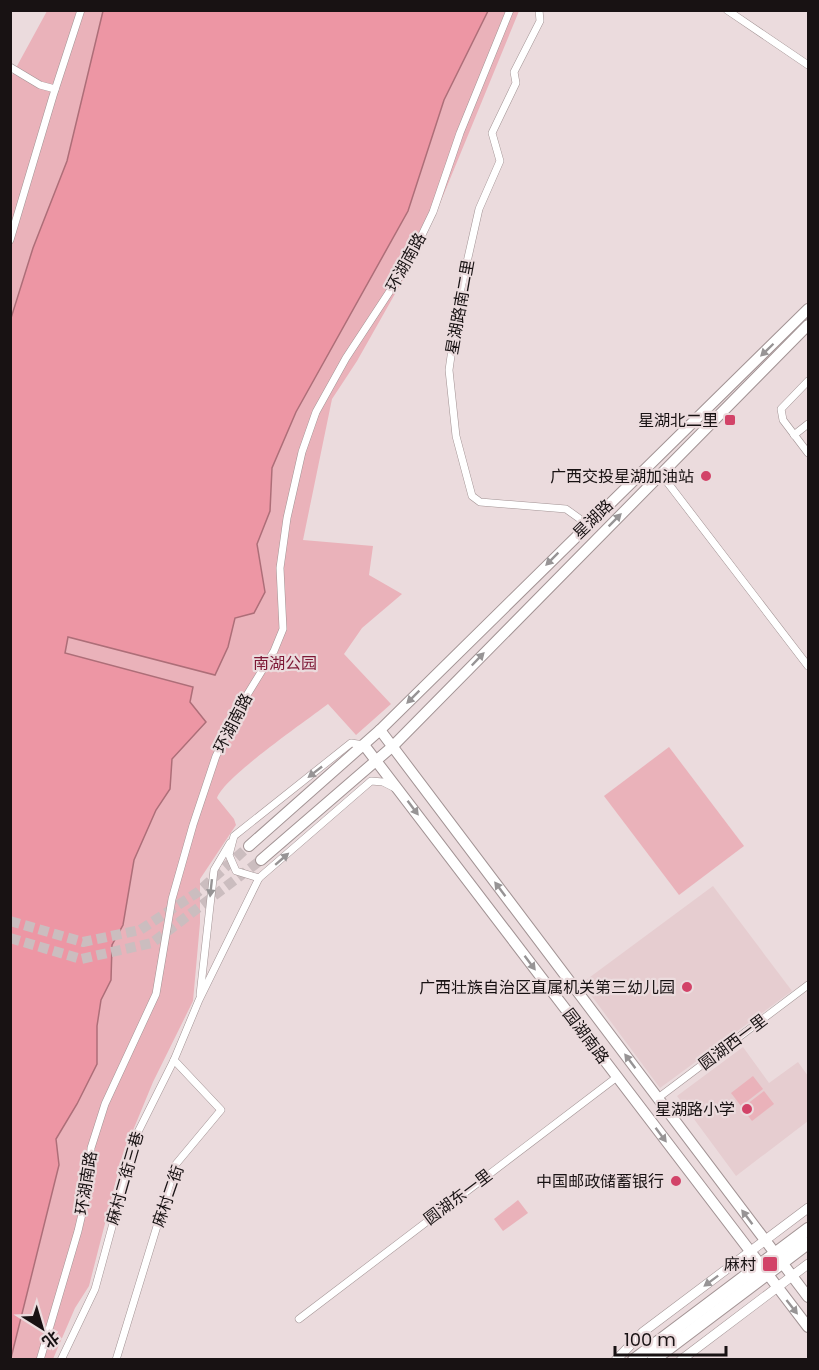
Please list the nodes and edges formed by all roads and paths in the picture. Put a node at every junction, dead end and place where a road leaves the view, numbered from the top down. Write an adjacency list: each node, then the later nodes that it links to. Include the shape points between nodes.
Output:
1 (81, 10): 7 (street)
2 (510, 10): 45 (street, 环湖南路, via 460,133 433,213 409,262 316,412 302,452 279,568 284,629 216,756 172,899 156,994 105,1104 91,1148 89,1184 78,1231)
3 (539, 10): 16 (street, 星湖路南二里, via 540,21 514,72 516,83 492,133 500,161 479,209 460,293 449,370 456,436 472,496 480,502 566,509)
4 (727, 10): 5 (street)
5 (808, 65)
6 (10, 67): 7 (street)
7 (55, 89): 8 (street)
8 (10, 240)
9 (808, 309): 16 (main road, 星湖路, one-way to 16)
10 (808, 325): 15 (main road, 星湖路)
11 (808, 381): 13 (street, via 781,409 783,420)
12 (808, 424): 13 (street)
13 (794, 435): 14 (street)
14 (808, 453)
15 (661, 474): 17 (street); 20 (main road, 星湖路, one-way to 15)
16 (587, 524): 18 (main road, 星湖路, one-way to 18)
17 (808, 666)
18 (380, 730): 19 (main road, 星湖路); 20 (main road, 园湖南路)
19 (364, 745): 21 (main road, 园湖南路); 23 (street, one-way to 23, via 351,743); 24 (main road, 星湖路)
20 (393, 746): 21 (main road, 星湖路); 31 (main road, 园湖南路, one-way to 20)
21 (376, 760): 22 (main road, 园湖南路); 25 (main road, 星湖路)
22 (399, 790): 26 (street, one-way to 22, via 370,782 384,782); 30 (main road, 园湖南路, one-way to 30)
23 (234, 836): 26 (street, via 230,855 236,871); 28 (street, one-way to 28, via 213,870)
24 (249, 846)
25 (261, 860)
26 (259, 878): 28 (street)
27 (808, 986): 31 (street, 圆湖西一里)
28 (199, 1000): 29 (street, 麻村二街三巷)
29 (174, 1060): 46 (street, 麻村二街三巷, via 138,1132 95,1289); 47 (street, 麻村二街, via 221,1110 176,1164)
30 (617, 1077): 36 (main road, 园湖南路, one-way to 36); 43 (street, 圆湖东一里)
31 (658, 1098): 34 (main road, 园湖南路, one-way to 31)
32 (808, 1208): 34 (street)
33 (808, 1229): 37 (highway)
34 (765, 1240): 36 (street); 37 (main road, 园湖南路)
35 (808, 1243): 37 (highway)
36 (750, 1252): 39 (main road, 园湖南路); 48 (street, one-way to 48, via 643,1332)
37 (779, 1258): 39 (highway); 40 (main road, 园湖南路)
38 (808, 1264): 40 (street)
39 (764, 1270): 41 (main road, 园湖南路); 49 (highway); 50 (highway)
40 (793, 1276): 41 (street); 42 (main road, 园湖南路)
41 (777, 1287): 44 (main road, 园湖南路, one-way to 44); 51 (street)
42 (808, 1297)
43 (299, 1318)
44 (808, 1328)
45 (40, 1359)
46 (61, 1359)
47 (116, 1359)
48 (616, 1359)
49 (634, 1359)
50 (653, 1359)
51 (681, 1359)

